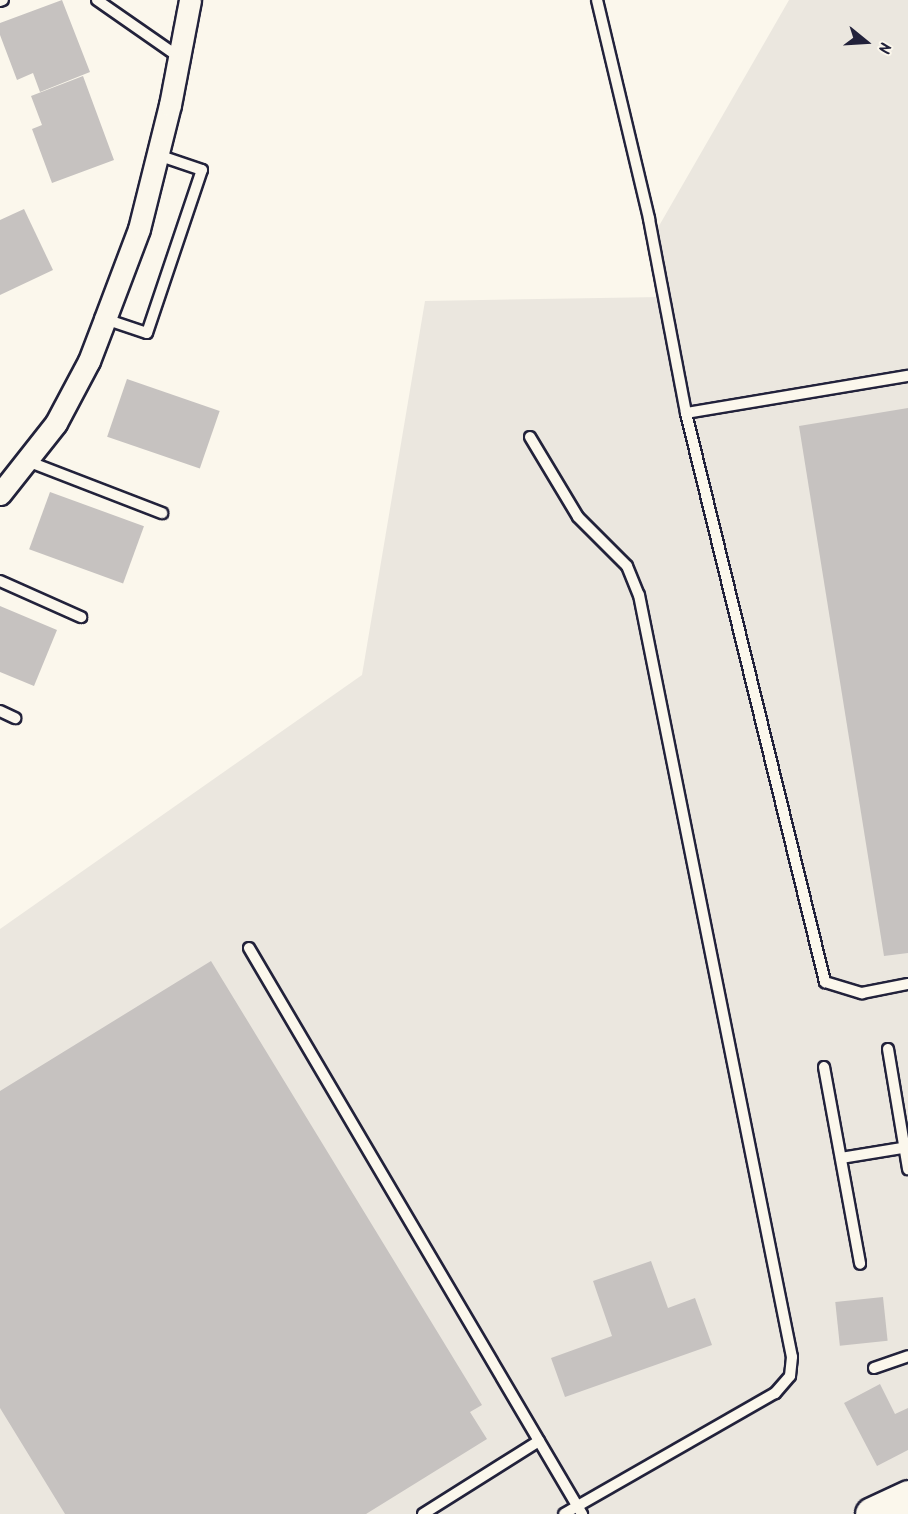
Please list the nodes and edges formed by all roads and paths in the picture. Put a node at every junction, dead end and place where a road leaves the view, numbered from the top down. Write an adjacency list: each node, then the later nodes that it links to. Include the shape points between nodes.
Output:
1 (98, 0): 4 (lane)
2 (190, 0): 4 (street)
3 (597, 0): 8 (lane, via 649,219)
4 (179, 57): 5 (street)
5 (158, 155): 6 (street, via 139,229); 6 (lane, via 202,170 147,333)
6 (105, 319): 10 (street, via 89,361 56,423)
7 (908, 376): 8 (lane)
8 (686, 413): 18 (lane, via 825,982 862,993)
9 (530, 437): 29 (lane, via 578,517 627,566 639,595 792,1357 790,1376 775,1394)
10 (27, 461): 11 (street); 12 (lane)
11 (0, 494)
12 (162, 513)
13 (0, 581): 14 (lane)
14 (81, 617)
15 (0, 711): 16 (lane)
16 (15, 717)
17 (249, 948): 27 (lane)
18 (908, 984)
19 (888, 1049): 21 (lane)
20 (824, 1067): 22 (lane)
21 (906, 1147): 22 (lane); 23 (lane)
22 (841, 1158): 24 (lane)
23 (908, 1169)
24 (860, 1264)
25 (908, 1356): 26 (lane)
26 (874, 1368)
27 (539, 1441): 29 (lane); 30 (lane)
28 (908, 1497): 32 (main road)
29 (580, 1510): 31 (lane)
30 (423, 1514)
31 (564, 1514)
32 (872, 1514)

